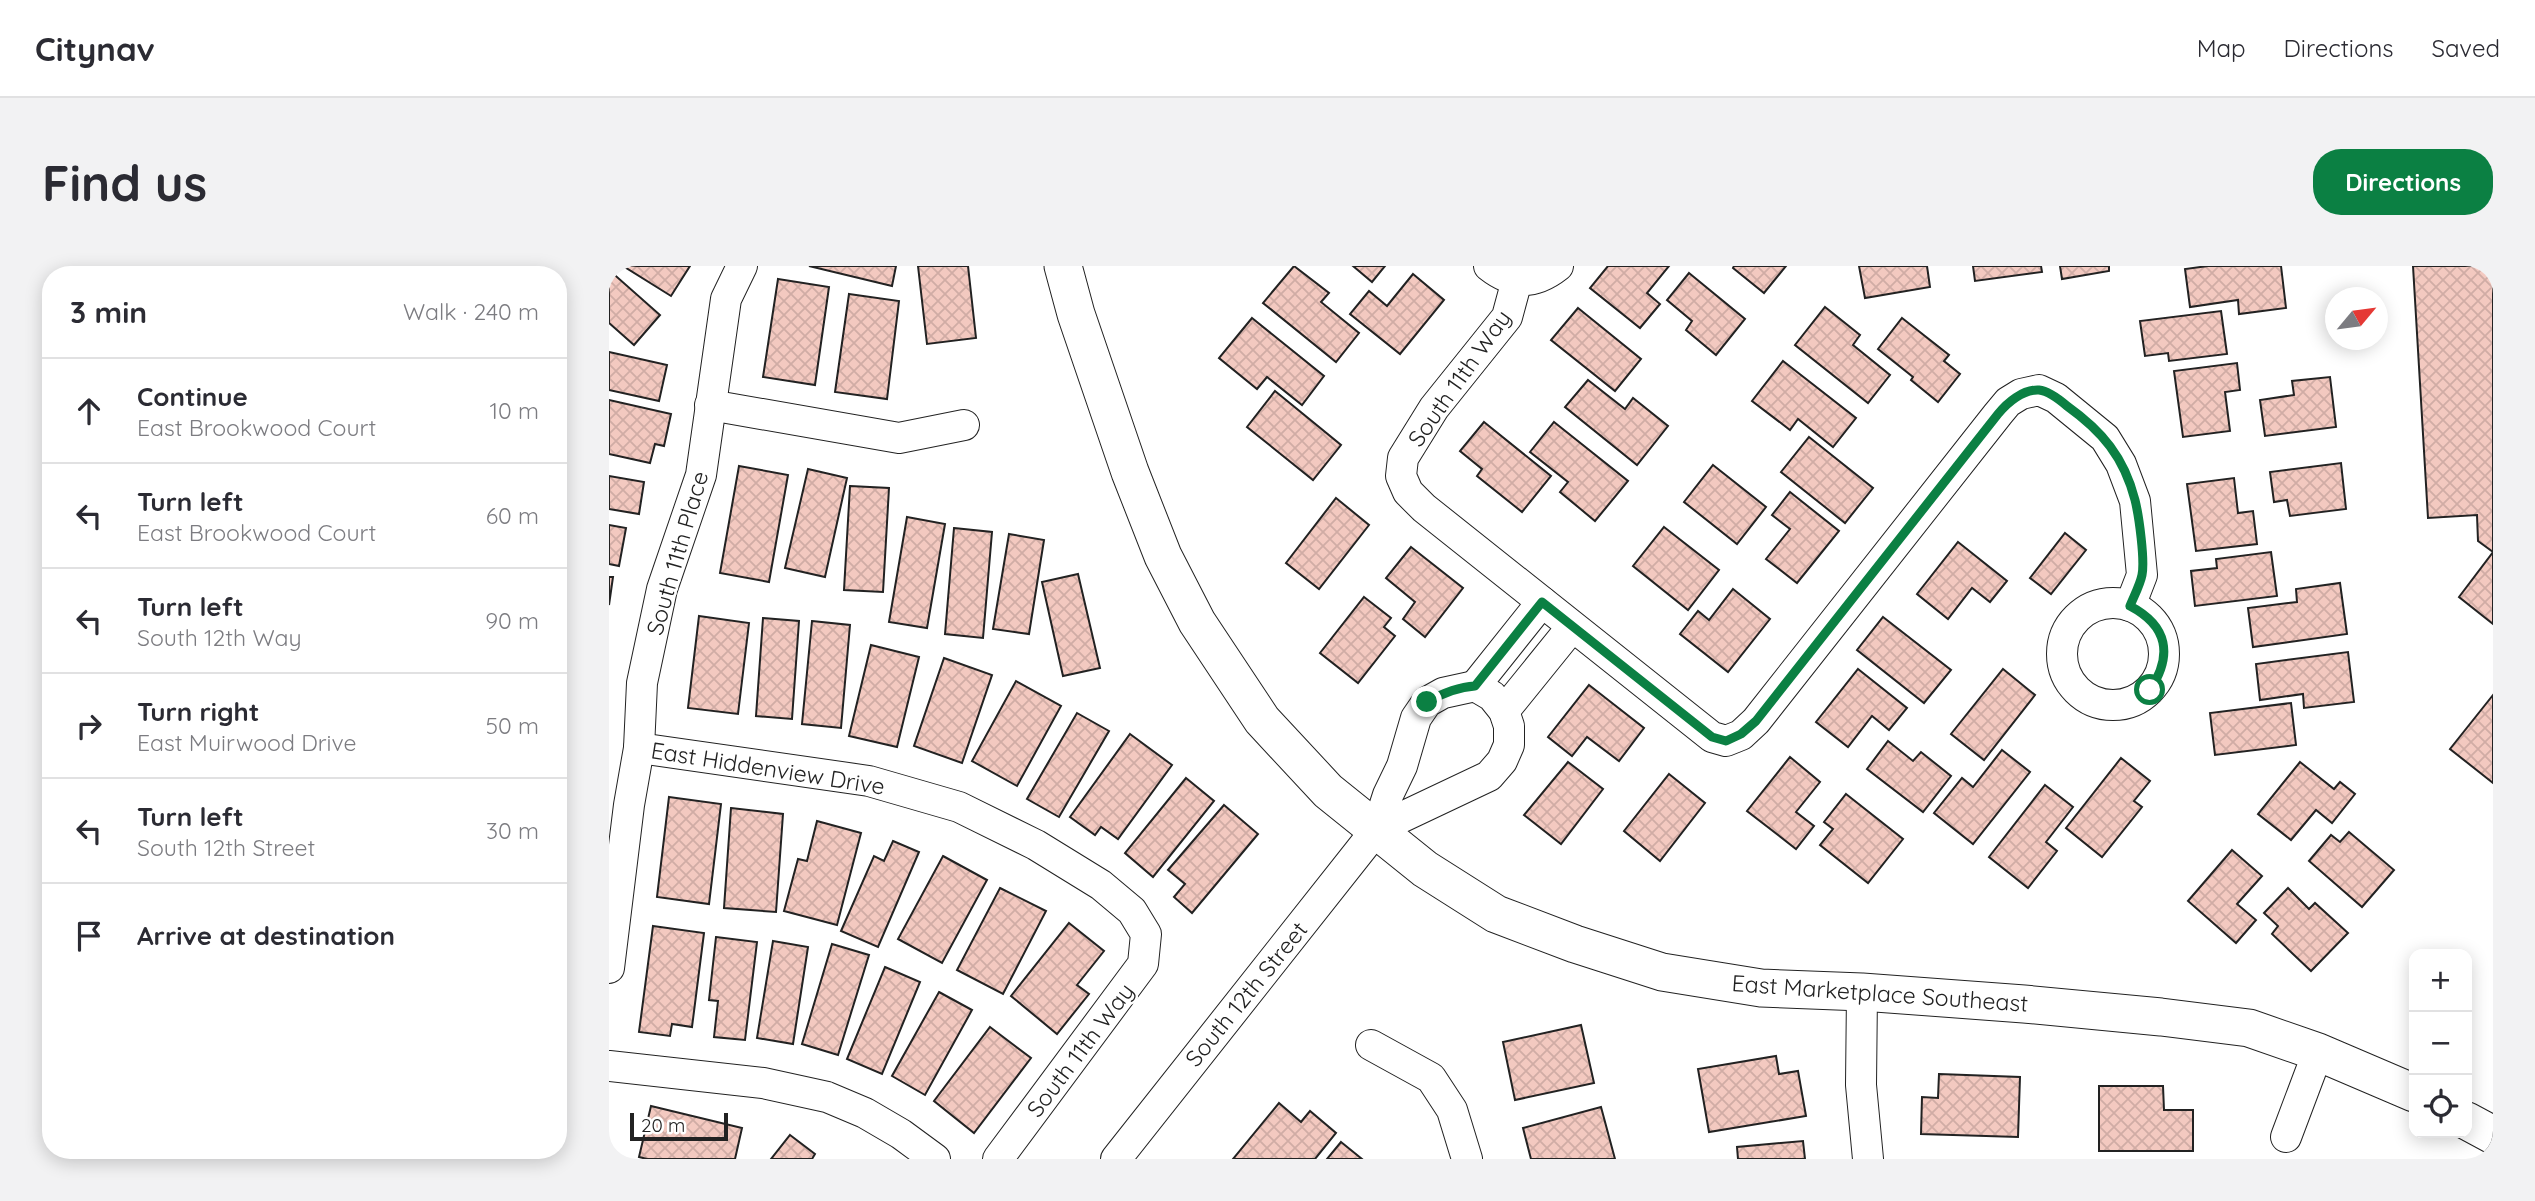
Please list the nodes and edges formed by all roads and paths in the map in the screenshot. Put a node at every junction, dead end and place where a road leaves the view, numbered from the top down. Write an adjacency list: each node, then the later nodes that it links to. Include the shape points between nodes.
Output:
1 (743, 266): 6 (street, South 11th Place, via 726,299)
2 (1063, 266): 14 (street, East Marketplace Southeast, via 1130,472 1163,556 1197,622 1262,720 1328,791)
3 (1489, 266): 5 (street, South 11th Way, via 1501,276)
4 (1559, 266): 5 (street, South 11th Way, via 1533,280)
5 (1517, 280): 8 (street, South 11th Way, via 1507,317 1434,408 1403,458 1401,476 1408,492 1424,508)
6 (710, 405): 7 (street, via 899,438); 13 (street, South 11th Place, via 701,475 659,602 642,683)
7 (964, 425)
8 (1542, 602): 10 (street); 11 (street)
9 (2130, 606): 10 (street, via 2142,575 2135,501 2122,464 2105,438 2080,415 2039,390 2008,402 1756,721 1741,734 1726,741 1712,737)
10 (1572, 627): 12 (street)
11 (1475, 686): 12 (street, via 1492,696); 14 (street, South 12th Street, via 1435,697 1416,718)
12 (1504, 711): 14 (street, South 12th Street, via 1509,745 1489,776)
13 (639, 748): 15 (street, East Hiddenview Drive, via 869,781 959,807 1036,845 1101,885 1132,911); 16 (street, South 11th Place)
14 (1377, 830): 17 (street, East Marketplace Southeast, via 1425,869 1496,914 1575,944 1662,972 1761,988); 27 (street, South 12th Street)
15 (1146, 934): 26 (street, South 11th Way, via 1143,964)
16 (609, 968)
17 (1862, 992): 19 (street, East Marketplace Southeast, via 2249,1028); 29 (street, via 1861,1086)
18 (1371, 1045): 28 (street, via 1431,1078 1452,1110)
19 (2318, 1052): 21 (street, East Marketplace Southeast); 24 (street)
20 (609, 1066): 25 (street, via 763,1083 827,1097 865,1113)
21 (2409, 1091)
22 (2472, 1124): 23 (street)
23 (2493, 1135)
24 (2286, 1137)
25 (935, 1159)
26 (998, 1159)
27 (1116, 1159)
28 (1467, 1159)
29 (1868, 1159)

